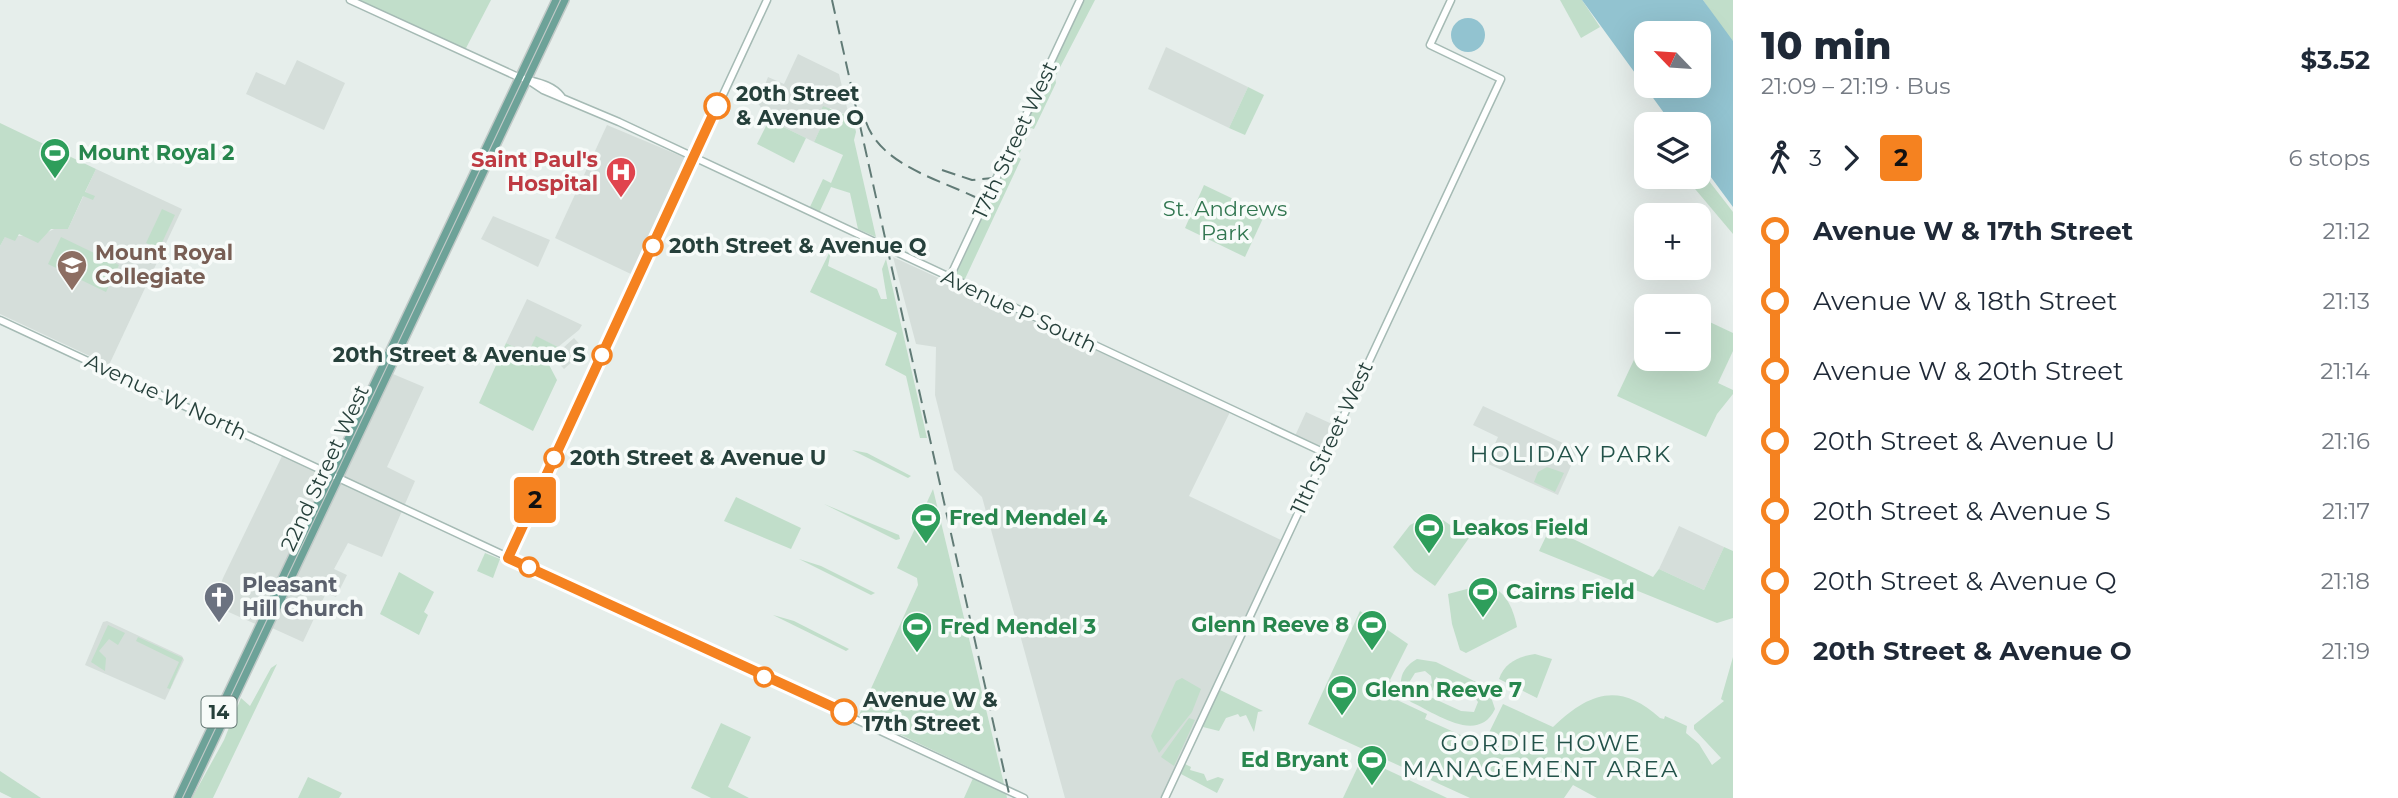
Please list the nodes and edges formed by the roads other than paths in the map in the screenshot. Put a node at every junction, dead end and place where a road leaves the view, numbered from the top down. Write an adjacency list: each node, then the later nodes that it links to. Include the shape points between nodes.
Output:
1 (350, 0): 7 (main road, Avenue P South)
2 (556, 0): 7 (main road, 22nd Street West / 14)
3 (565, 0): 7 (main road, 22nd Street West / 14)
4 (767, 0): 8 (main road)
5 (1080, 0): 9 (main road, 17th Street West)
6 (1451, 0): 11 (main road, 11th Street West, via 1430,45 1501,79)
7 (524, 79): 8 (main road, Avenue P South); 12 (main road, 22nd Street West / 14); 13 (main road, 22nd Street West / 14)
8 (694, 158): 9 (main road, Avenue P South); 14 (main road)
9 (949, 279): 11 (main road, Avenue P South)
10 (0, 320): 12 (main road, Avenue W North)
11 (1325, 453): 18 (main road, 11th Street West)
12 (332, 474): 13 (main road, Avenue W North); 15 (main road, 22nd Street West / 14)
13 (340, 478): 14 (main road, Avenue W North); 16 (main road, 22nd Street West / 14)
14 (508, 558): 17 (main road, Avenue W North)
15 (178, 798)
16 (187, 798)
17 (1024, 798)
18 (1165, 798)

